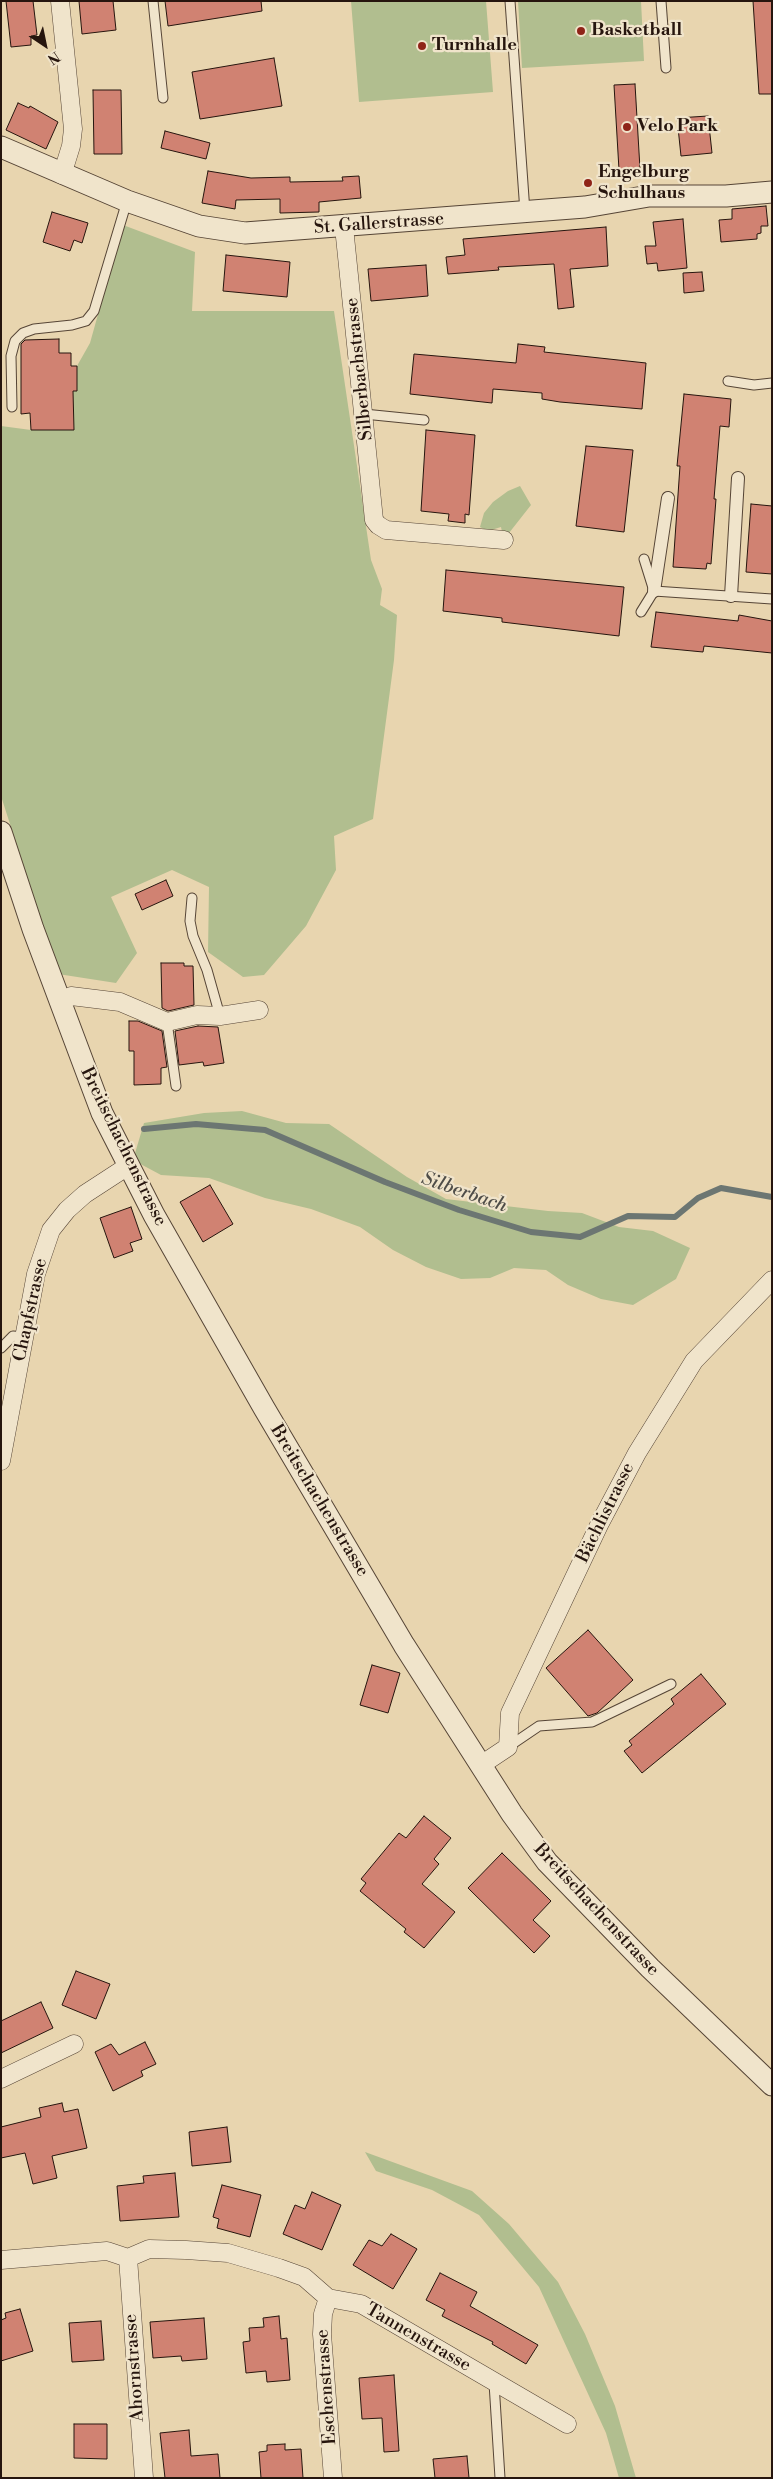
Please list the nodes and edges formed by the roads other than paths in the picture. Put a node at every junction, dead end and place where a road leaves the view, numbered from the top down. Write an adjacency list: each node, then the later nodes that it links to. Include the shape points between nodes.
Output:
1 (60, 1): 8 (street, via 73,129)
2 (153, 1): 6 (lane)
3 (510, 1): 11 (lane)
4 (661, 1): 5 (lane)
5 (666, 68)
6 (163, 98)
7 (1, 147): 8 (street, St. Gallerstrasse)
8 (62, 175): 10 (street, St. Gallerstrasse)
9 (772, 192): 11 (street, St. Gallerstrasse, via 726,196 649,196 585,207)
10 (127, 201): 12 (street, St. Gallerstrasse, via 199,226 245,234); 15 (lane, via 94,311 86,321 34,329 15,340 11,356)
11 (525, 212): 12 (street, St. Gallerstrasse)
12 (344, 227): 16 (street, Silberbachstrasse)
13 (728, 381): 14 (lane, via 754,385)
14 (772, 383)
15 (12, 407)
16 (364, 414): 17 (lane); 20 (street, Silberbachstrasse, via 374,520 378,525 386,530)
17 (424, 420)
18 (738, 478): 23 (street)
19 (668, 498): 22 (street)
20 (504, 540)
21 (644, 559): 22 (lane)
22 (654, 591): 23 (lane); 25 (lane)
23 (731, 596): 24 (lane)
24 (772, 599)
25 (641, 612)
26 (1, 832): 28 (street, Breitschachenstrasse, via 9,874)
27 (192, 898): 30 (lane, via 190,920 193,936)
28 (59, 1001): 31 (street, via 71,996 120,1002); 33 (street, Breitschachenstrasse, via 85,1073)
29 (259, 1010): 30 (street)
30 (220, 1016): 31 (street, via 198,1015)
31 (167, 1022): 32 (lane)
32 (176, 1086)
33 (128, 1166): 35 (street, Chapfstrasse, via 85,1194 52,1230 36,1274); 40 (street, Breitschachenstrasse, via 269,1417 404,1644)
34 (772, 1280): 39 (street, Bächlistrasse, via 694,1361 637,1452 510,1713)
35 (24, 1337): 36 (lane, via 13,1336); 37 (street, Chapfstrasse)
36 (1, 1348)
37 (1, 1461)
38 (671, 1684): 39 (lane, via 592,1722 539,1726)
39 (508, 1747): 40 (street)
40 (481, 1765): 43 (street, Breitschachenstrasse, via 547,1862 650,1968)
41 (74, 2044): 42 (street)
42 (1, 2079)
43 (772, 2085)
44 (128, 2258): 45 (street, via 107,2251); 46 (street, via 149,2249 228,2253 304,2277); 49 (street, Ahornstrasse)
45 (1, 2260)
46 (328, 2298): 47 (street, Tannenstrasse, via 361,2304); 50 (street, Eschenstrasse, via 322,2334)
47 (494, 2383): 48 (street, Tannenstrasse); 51 (lane)
48 (567, 2424)
49 (144, 2478)
50 (333, 2478)
51 (500, 2478)

